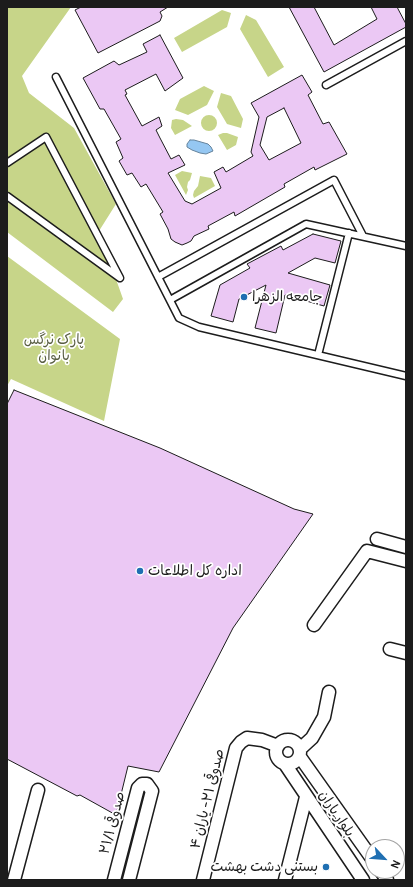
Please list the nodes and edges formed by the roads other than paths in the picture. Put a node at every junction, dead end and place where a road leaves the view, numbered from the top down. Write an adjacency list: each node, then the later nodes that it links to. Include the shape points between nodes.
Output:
1 (406, 41): 3 (lane)
2 (56, 77): 9 (lane)
3 (326, 85)
4 (7, 163): 5 (lane, via 46,136 120,278)
5 (7, 196)
6 (348, 233): 7 (lane); 10 (lane, via 306,224); 11 (lane)
7 (363, 236): 8 (lane); 9 (lane, via 334,180)
8 (406, 246)
9 (158, 277): 10 (lane)
10 (170, 300): 11 (lane, via 179,318 199,327)
11 (318, 356): 12 (lane)
12 (406, 376)
13 (377, 539): 14 (street)
14 (406, 547)
15 (406, 561): 16 (street, via 366,551)
16 (314, 625)
17 (390, 649): 18 (street)
18 (406, 653)
19 (329, 692): 21 (street, via 324,718)
20 (278, 746): 21 (street, via 283,741 290,740 296,743); 22 (street, via 276,757); 29 (street, صدوقی ۲۱- یاران ۴, via 247,738 236,748)
21 (300, 753): 22 (street, via 294,764); 25 (street, بلوار یاران)
22 (285, 764): 24 (street, بلوار یاران)
23 (38, 790): 26 (street)
24 (306, 797): 30 (street); 31 (street, بلوار یاران)
25 (365, 848)
26 (14, 880)
27 (114, 880): 28 (street, صدوقی ۲۱/۱, via 138,788 142,784 147,784 152,792)
28 (129, 880)
29 (203, 880)
30 (285, 880)
31 (363, 880)

